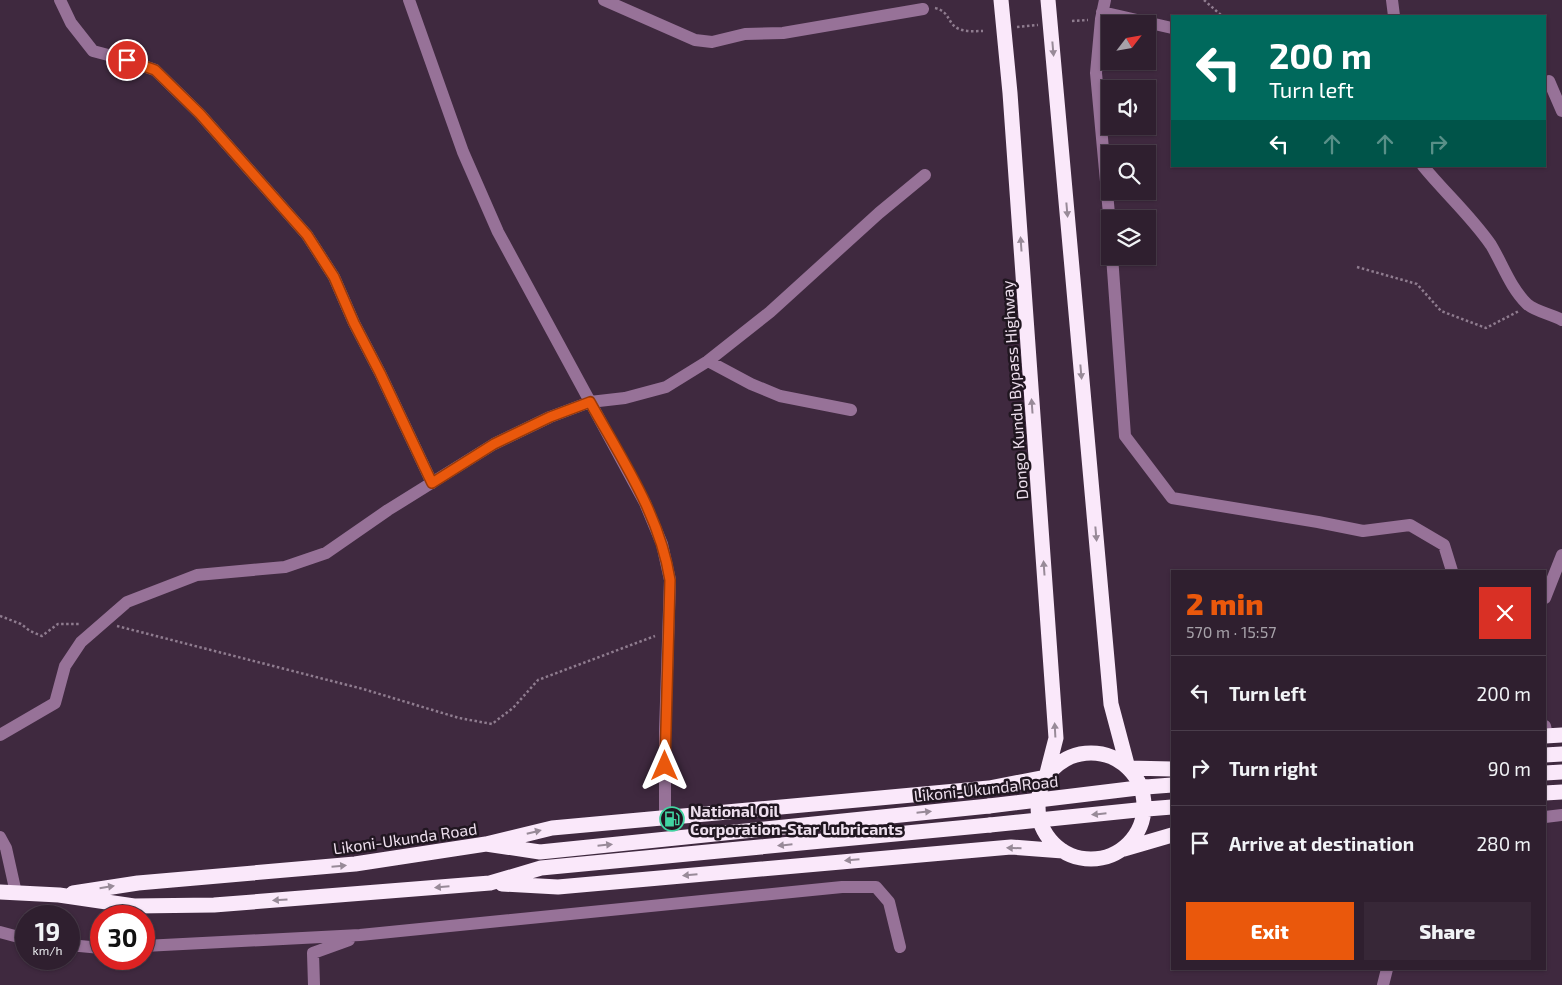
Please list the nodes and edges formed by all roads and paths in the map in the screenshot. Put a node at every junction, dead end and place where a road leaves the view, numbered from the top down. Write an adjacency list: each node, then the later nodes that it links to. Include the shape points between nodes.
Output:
1 (60, 0): 30 (street, via 71,23 93,51 155,70 200,114 307,235 334,277)
2 (409, 0): 28 (street, via 463,152 498,232)
3 (604, 0): 8 (street, via 695,40 707,42)
4 (1001, 0): 46 (highway, Dongo Kundu Bypass Highway, one-way to 4, via 1056,738)
5 (1048, 0): 42 (highway, one-way to 42, via 1111,704)
6 (1204, 0): 10 (path)
7 (1392, 0): 11 (street)
8 (923, 9): 16 (path, via 942,10 959,29)
9 (1103, 10): 12 (path); 15 (street); 22 (street, via 1096,74)
10 (1221, 15)
11 (1394, 15)
12 (1072, 21)
13 (1039, 25): 14 (path)
14 (1017, 27)
15 (1171, 28)
16 (984, 31)
17 (1562, 79): 18 (street)
18 (1547, 81): 19 (street)
19 (1562, 111)
20 (1424, 167): 25 (street, via 1468,215 1491,246 1514,290)
21 (925, 175): 27 (street, via 770,312)
22 (1109, 210)
23 (1113, 265): 32 (street, via 1126,436 1172,498 1363,531 1410,525 1444,545)
24 (1357, 267): 25 (path, via 1417,284 1442,311 1486,328)
25 (1529, 306): 26 (street)
26 (1562, 320)
27 (708, 361): 28 (street, via 666,387 625,398); 29 (street, via 780,396)
28 (590, 402): 30 (street, via 494,444); 36 (street, via 645,503 662,544 670,580)
29 (851, 410)
30 (432, 483): 35 (street, via 326,553 286,567 197,575 127,602)
31 (1562, 556): 33 (street)
32 (1452, 570)
33 (1546, 593)
34 (0, 616): 35 (path, via 42,636 58,624)
35 (100, 626): 36 (path, via 117,626 362,689 459,718 492,724 513,708 538,680); 38 (street, via 81,642 65,666 55,703)
36 (668, 631): 53 (street)
37 (1546, 733): 39 (highway)
38 (0, 735)
39 (1562, 735)
40 (1562, 754): 41 (highway)
41 (1546, 755)
42 (1128, 768): 43 (highway); 46 (highway, via 1110,757 1080,754 1061,762); 57 (highway, via 1140,785 1144,805 1141,826)
43 (1171, 769)
44 (1562, 772): 45 (highway)
45 (1546, 773)
46 (1046, 778): 53 (highway, via 989,788); 58 (highway, via 1039,797 1040,818 1048,837)
47 (1171, 785): 56 (highway, Likoni-Ukunda Road, one-way to 47, bridge, via 540,852)
48 (1562, 792): 49 (highway)
49 (1546, 793)
50 (1171, 807): 59 (highway, Likoni-Ukunda Road, one-way to 59, bridge, via 541,868)
51 (1562, 815): 52 (street)
52 (1546, 817)
53 (665, 818): 56 (highway, one-way to 53, via 552,828)
54 (1171, 834): 57 (highway)
55 (0, 837): 61 (street, via 6,848)
56 (486, 844): 62 (highway, Likoni-Ukunda Road, one-way to 56, via 138,883 355,864)
57 (1123, 849): 58 (highway, via 1092,860)
58 (1063, 851): 59 (highway, one-way to 59, via 1011,847 558,886)
59 (490, 883): 62 (highway, Likoni-Ukunda Road, one-way to 62, via 214,905 134,906)
60 (0, 892): 61 (highway, Likoni-Ukunda Road)
61 (16, 893): 62 (highway, Likoni-Ukunda Road)
62 (59, 895)
63 (0, 932): 65 (street)
64 (360, 935): 66 (street); 67 (street, via 842,887 876,887 889,902); 69 (street, via 314,953)
65 (15, 936)
66 (155, 945)
67 (900, 947)
68 (1387, 970): 70 (street)
69 (314, 985)
70 (1383, 985)

